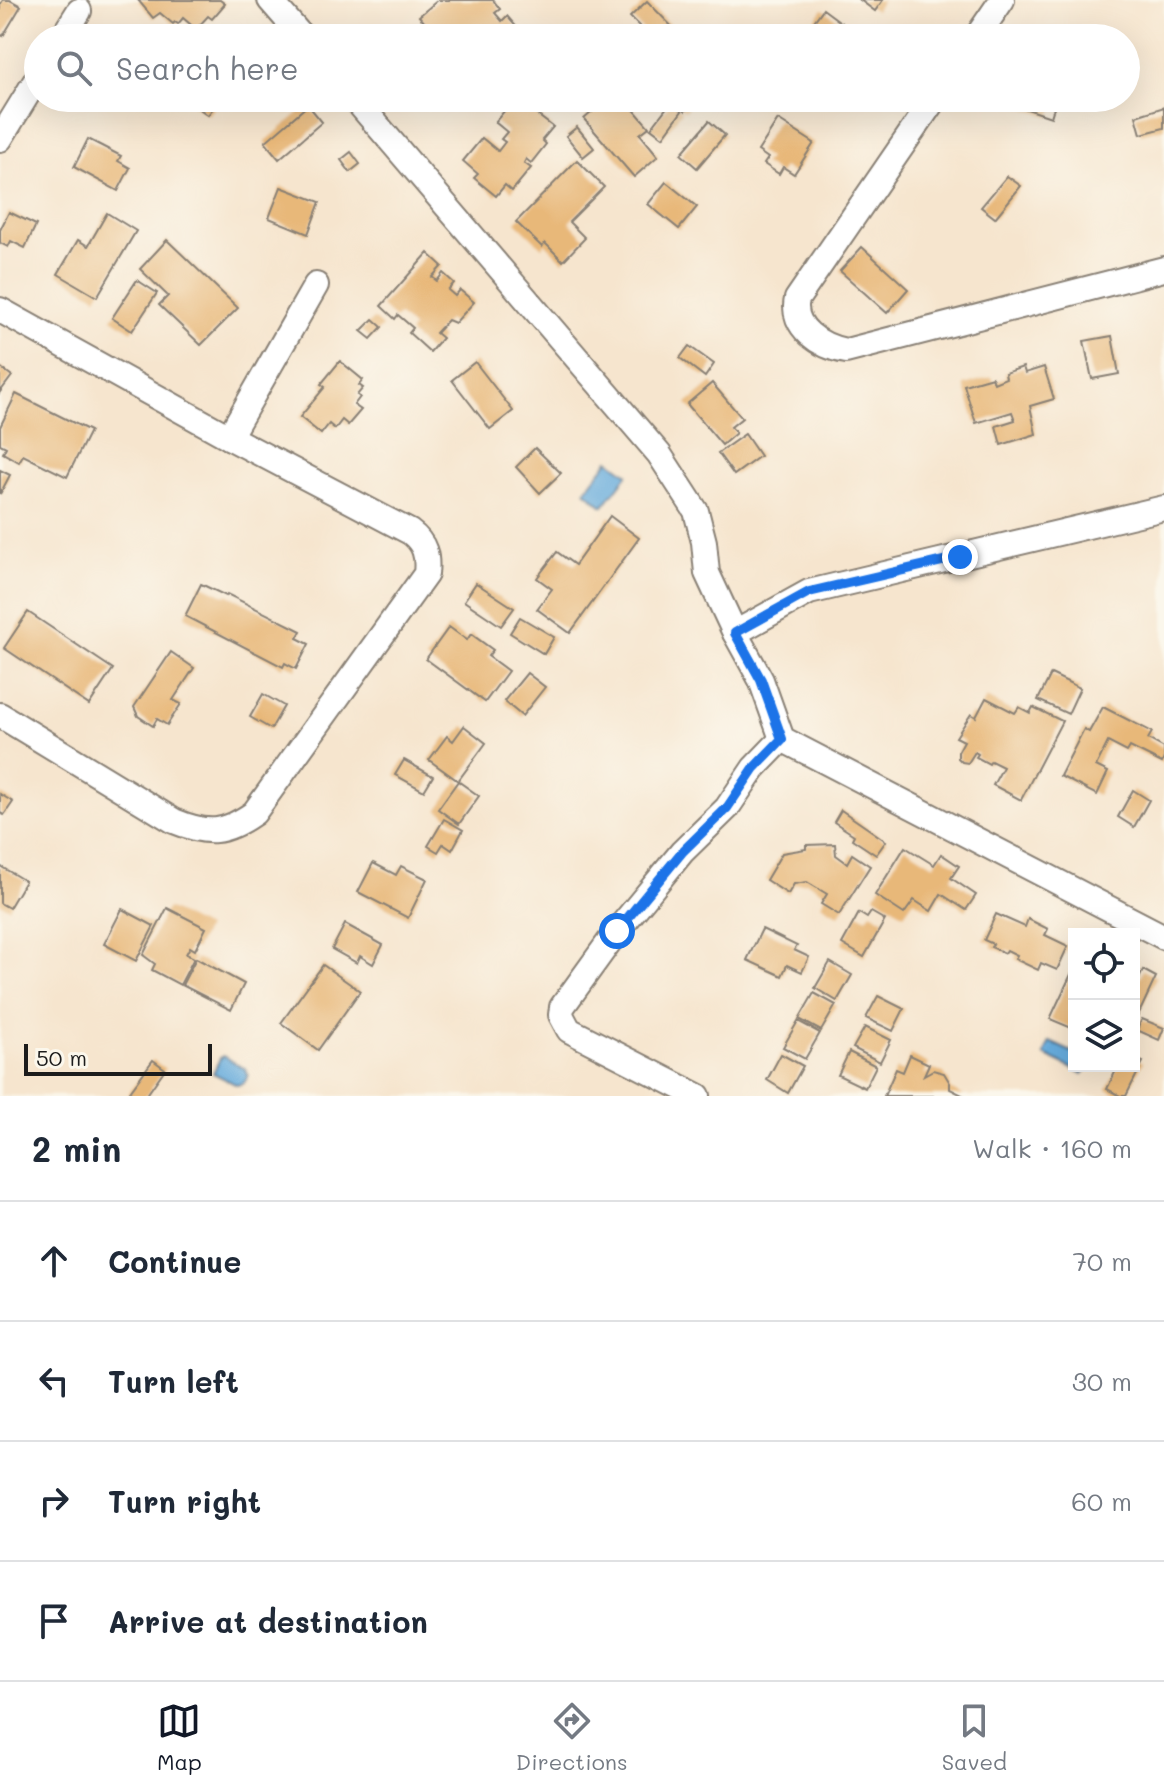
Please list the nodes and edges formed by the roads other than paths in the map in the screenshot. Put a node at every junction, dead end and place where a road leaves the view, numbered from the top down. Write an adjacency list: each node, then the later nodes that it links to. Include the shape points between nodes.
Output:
1 (270, 0): 5 (street)
2 (1002, 0): 6 (street)
3 (79, 11): 4 (street)
4 (71, 24)
5 (291, 24)
6 (986, 24)
7 (24, 100): 10 (street)
8 (366, 112): 16 (street, via 659,454 696,511 707,573)
9 (925, 112): 11 (street, via 797,299 800,323 825,345 846,351)
10 (0, 139)
11 (1164, 269)
12 (316, 285): 14 (street)
13 (0, 310): 14 (street)
14 (229, 437): 17 (street, via 410,532 420,539 427,562 426,574 254,813 214,832 193,829)
15 (1164, 508): 16 (street, via 809,592)
16 (735, 633): 18 (street, via 761,680)
17 (0, 715)
18 (782, 739): 19 (street); 20 (street, via 727,808 682,852 562,1007 569,1030)
19 (1164, 937)
20 (698, 1096)

